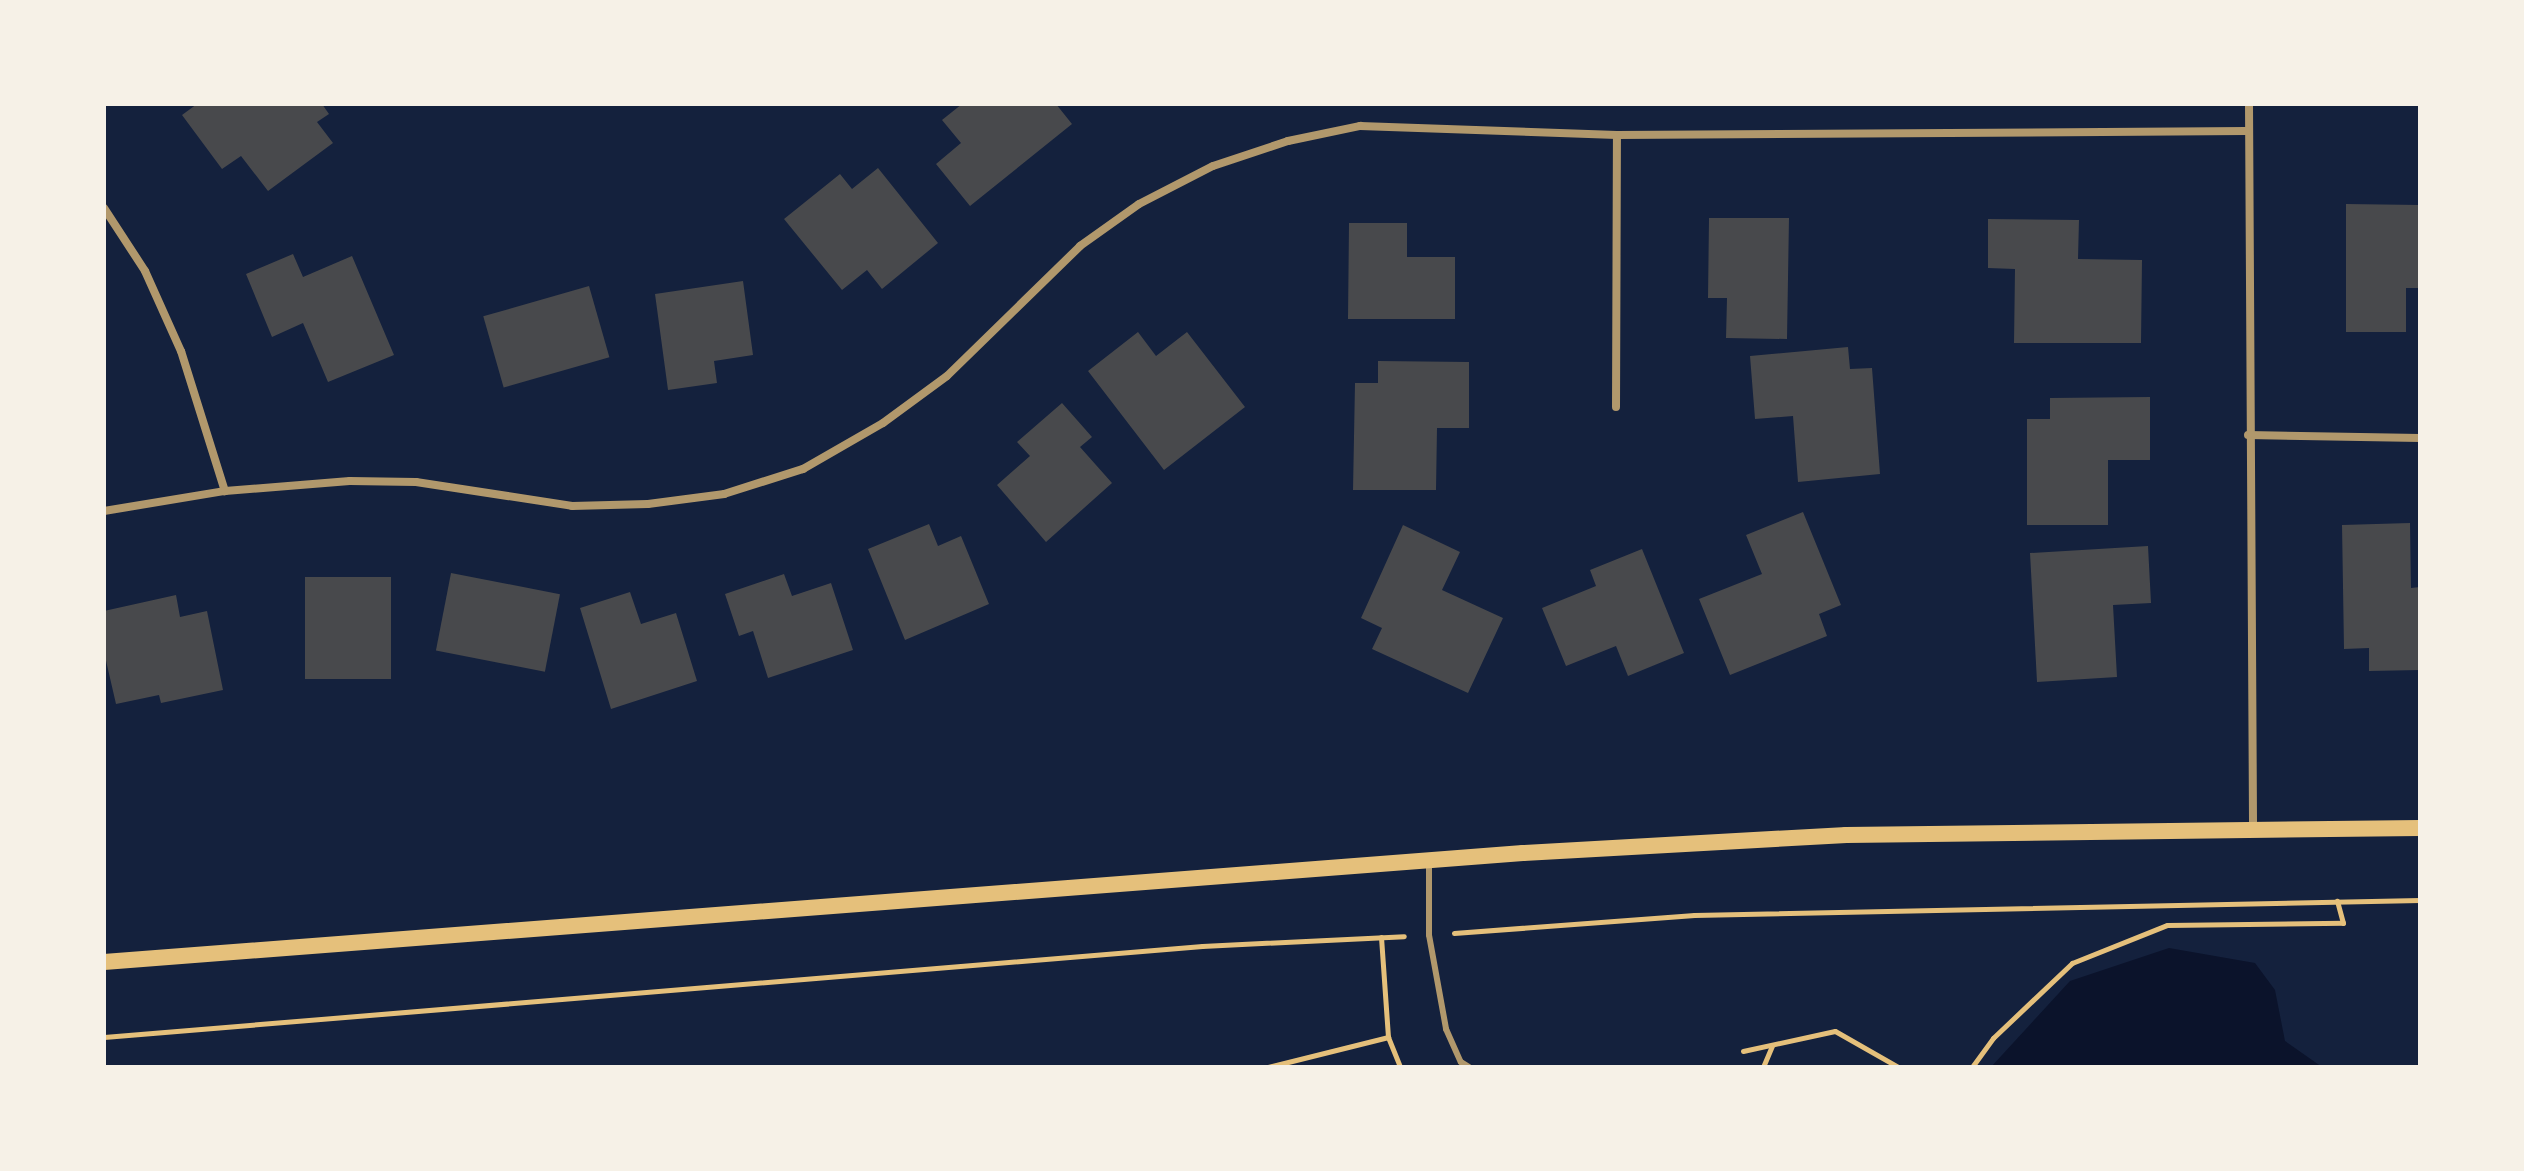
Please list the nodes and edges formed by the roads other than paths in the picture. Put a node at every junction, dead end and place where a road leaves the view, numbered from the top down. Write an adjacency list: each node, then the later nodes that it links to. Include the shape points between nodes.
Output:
1 (2249, 104): 2 (street)
2 (2246, 131): 3 (street); 6 (street)
3 (1617, 135): 5 (street); 8 (street, via 1360,126 1288,141 1213,166 1139,204 1080,246 947,376 883,423 803,469 724,494 572,506 416,482 350,481)
4 (104, 208): 8 (street, via 145,271 181,351)
5 (1616, 407)
6 (2248, 435): 7 (street); 11 (street)
7 (2420, 438)
8 (225, 491): 9 (street)
9 (104, 511)
10 (2420, 828): 11 (main road)
11 (2253, 830): 12 (main road, via 1846,835)
12 (1429, 860): 13 (main road); 14 (lane, via 1429,935 1446,1029 1461,1062)
13 (104, 962)
14 (1469, 1067)

